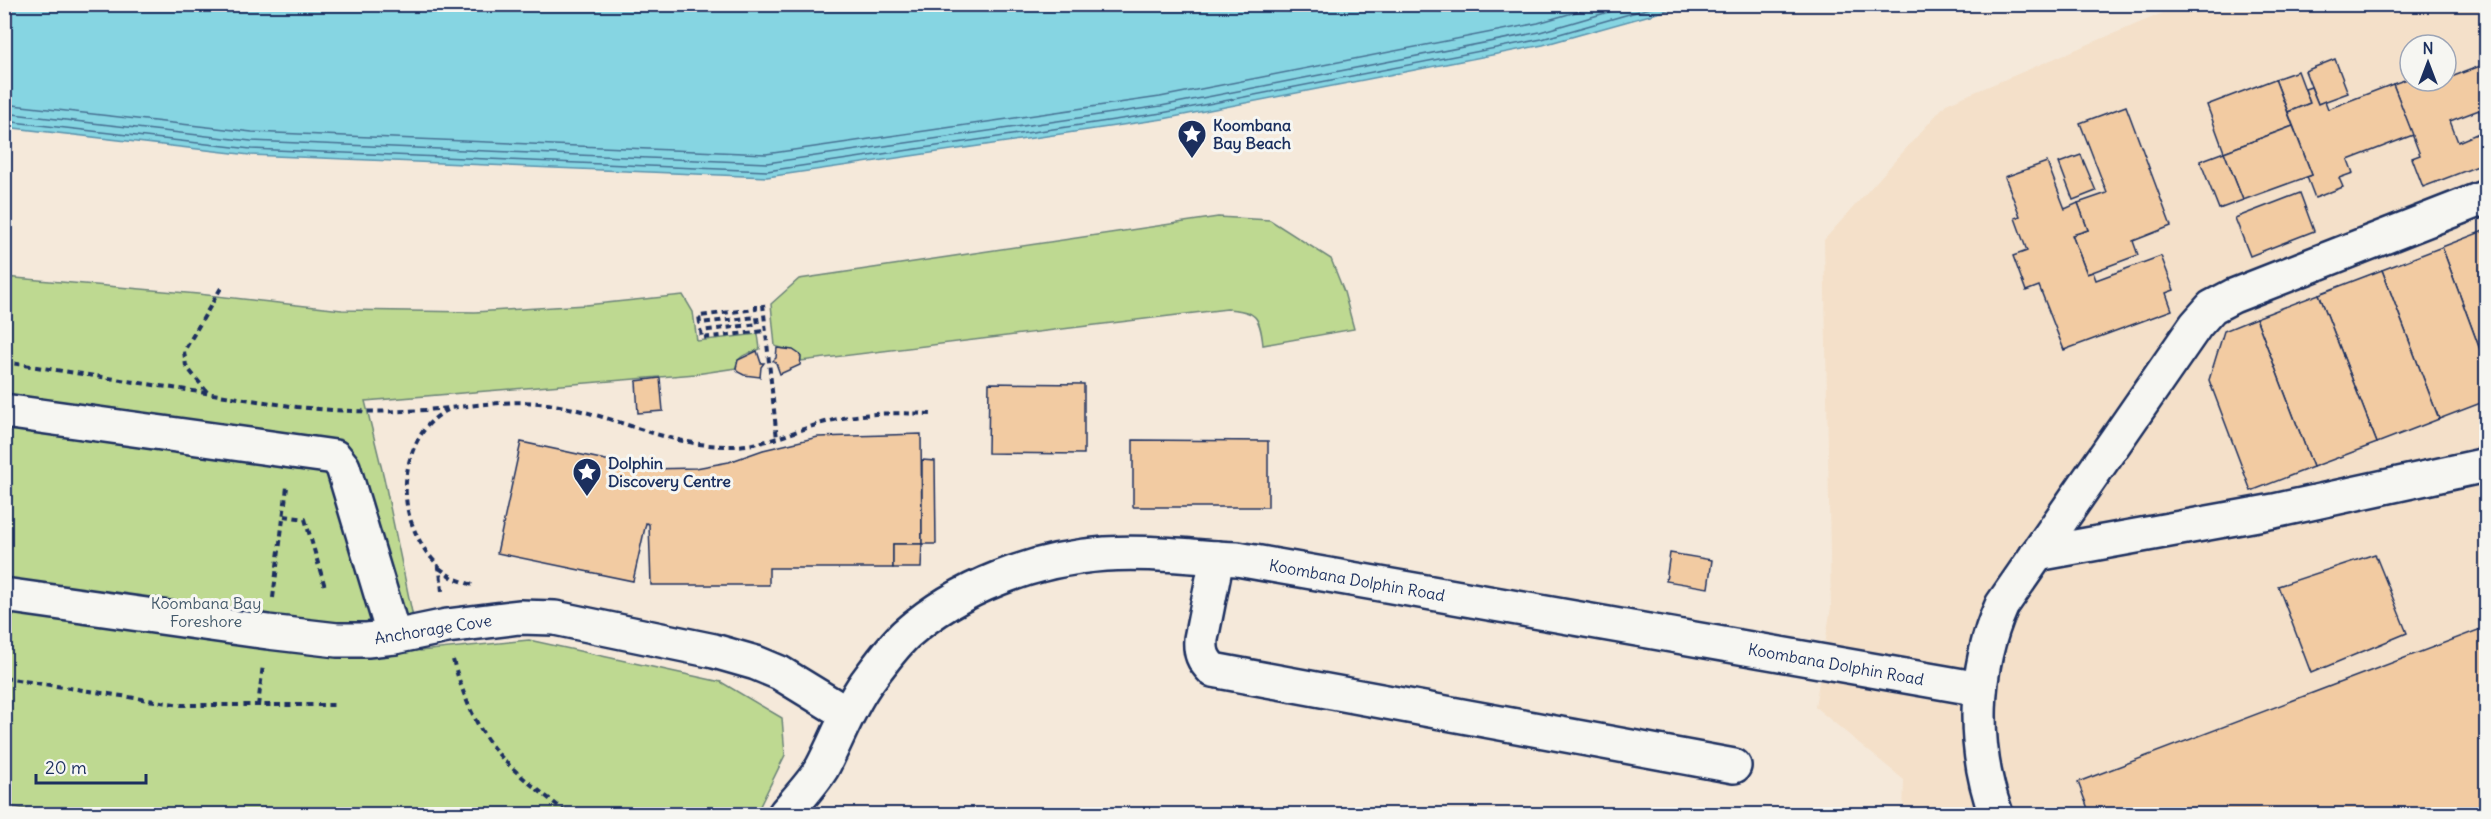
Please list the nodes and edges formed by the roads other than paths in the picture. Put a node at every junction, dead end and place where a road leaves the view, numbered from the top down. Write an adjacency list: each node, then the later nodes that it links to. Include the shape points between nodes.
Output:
1 (2487, 196): 4 (street, via 2212,307)
2 (4, 411): 7 (street, via 335,457 343,467)
3 (2487, 465): 4 (street, via 2274,511)
4 (2037, 554): 8 (street, via 2002,604 1992,626)
5 (1218, 558): 8 (street, Koombana Dolphin Road, via 1382,583); 9 (street, Koombana Dolphin Road, via 1106,554 1052,562 968,592 935,610 904,635 864,685); 10 (street, via 1200,652 1214,670)
6 (4, 595): 7 (street, Anchorage Cove, via 268,632 337,639)
7 (394, 637): 9 (street, Anchorage Cove, via 519,617 555,618 756,663 780,673)
8 (1980, 689): 14 (street, via 1980,744)
9 (847, 714): 11 (street, Koombana Dolphin Road)
10 (1734, 766)
11 (821, 769): 12 (street, Koombana Dolphin Road); 13 (street, Koombana Dolphin Road)
12 (785, 814)
13 (817, 814)
14 (1996, 814)

